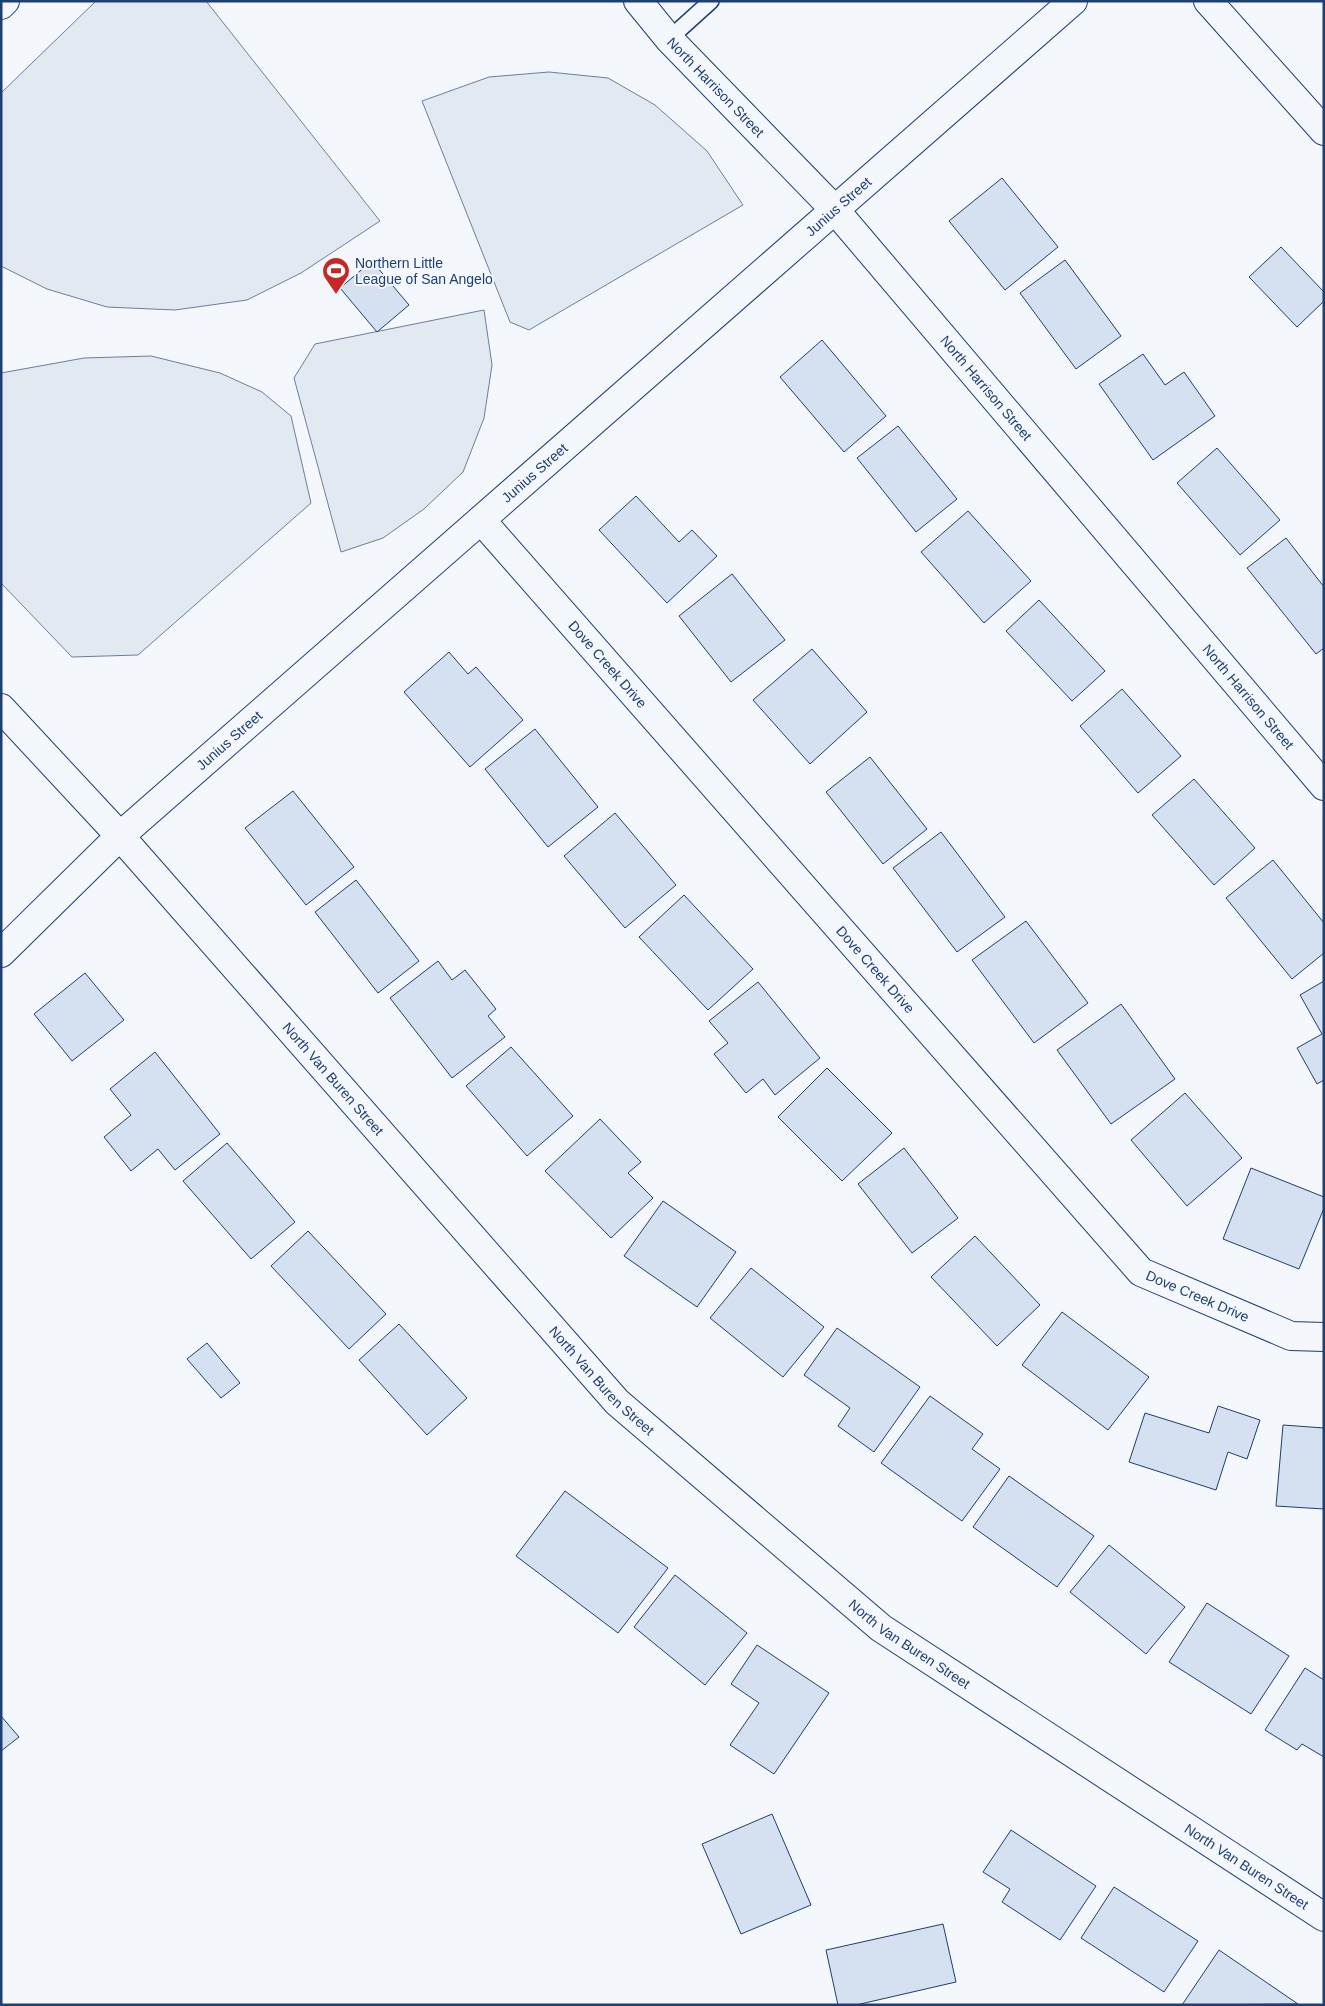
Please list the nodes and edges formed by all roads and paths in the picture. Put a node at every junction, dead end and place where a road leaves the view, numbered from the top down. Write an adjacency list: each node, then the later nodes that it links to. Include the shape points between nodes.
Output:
1 (5, 1): 6 (street)
2 (638, 1): 7 (street, North Harrison Street)
3 (711, 1): 7 (lane)
4 (1073, 1): 9 (street, Junius Street)
5 (1208, 1): 8 (street)
6 (1, 5)
7 (669, 39): 9 (street, North Harrison Street)
8 (1324, 131)
9 (835, 210): 10 (street, Junius Street); 12 (street, North Harrison Street)
10 (480, 520): 13 (street, Junius Street); 15 (street, Dove Creek Drive, via 1141,1272 1291,1336)
11 (1, 708): 13 (street, North Van Buren Street)
12 (1324, 786)
13 (120, 836): 14 (street, Junius Street); 16 (street, North Van Buren Street, via 618,1402 881,1628)
14 (1, 953)
15 (1324, 1337)
16 (1324, 1917)

